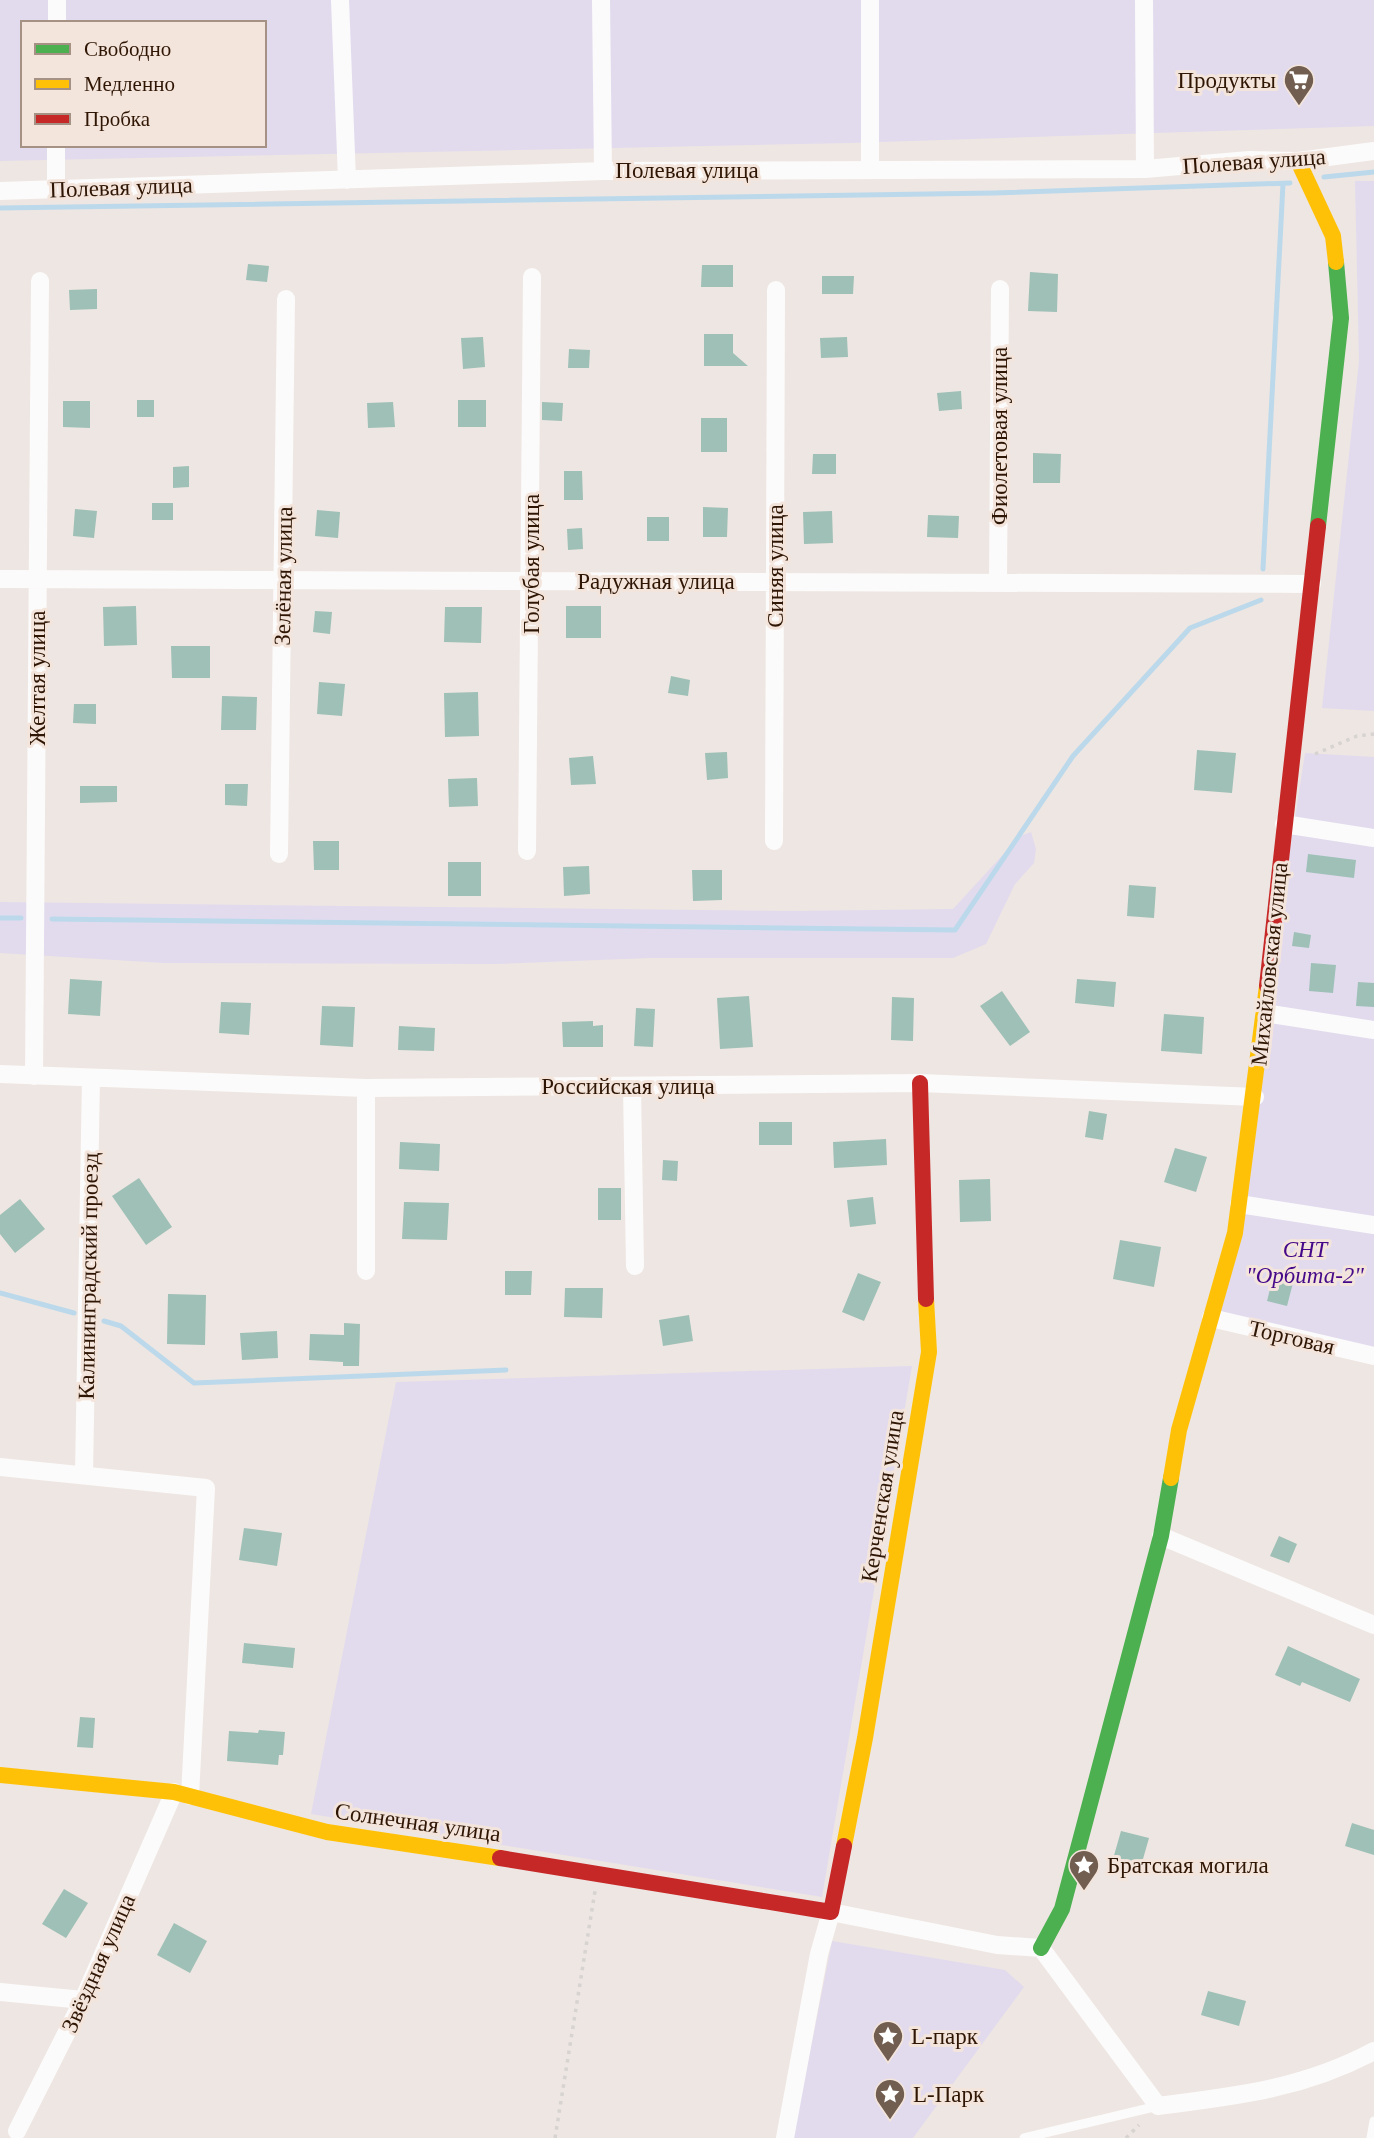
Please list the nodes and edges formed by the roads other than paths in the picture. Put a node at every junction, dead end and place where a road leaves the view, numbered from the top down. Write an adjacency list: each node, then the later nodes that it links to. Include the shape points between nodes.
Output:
1 (57, 0): 6 (street)
2 (340, 0): 13 (street)
3 (601, 0): 12 (street)
4 (870, 0): 11 (street)
5 (1144, 0): 10 (street)
6 (57, 21)
7 (56, 147): 14 (street)
8 (1374, 151): 9 (street, Полевая улица)
9 (1298, 161): 10 (street, Полевая улица, via 1250,160); 27 (street, Михайловская улица, via 1333,236 1341,318)
10 (1145, 169): 11 (street, Полевая улица)
11 (870, 170): 12 (street, Полевая улица)
12 (603, 171): 13 (street, Полевая улица)
13 (347, 180): 14 (street, Полевая улица)
14 (56, 189): 15 (street, Полевая улица)
15 (0, 191)
16 (532, 277): 24 (street, Голубая улица)
17 (40, 281): 22 (street, Желтая улица)
18 (1000, 289): 26 (street, Фиолетовая улица)
19 (776, 290): 25 (street, Синяя улица)
20 (286, 299): 23 (street, Зелёная улица)
21 (0, 579): 22 (street, Радужная улица)
22 (38, 579): 23 (street, Радужная улица); 36 (street, Желтая улица)
23 (284, 580): 24 (street, Радужная улица); 32 (street, Зелёная улица)
24 (531, 581): 25 (street, Радужная улица); 31 (street, Голубая улица)
25 (775, 582): 26 (street, Радужная улица); 30 (street, Синяя улица)
26 (998, 583): 27 (street, Радужная улица)
27 (1312, 584): 28 (street, Михайловская улица)
28 (1284, 824): 29 (street); 33 (street, Михайловская улица)
29 (1374, 838)
30 (774, 842)
31 (527, 851)
32 (279, 854)
33 (1264, 1013): 34 (street); 41 (street, Михайловская улица)
34 (1374, 1030)
35 (0, 1074): 36 (street, Российская улица)
36 (34, 1076): 37 (street, Российская улица)
37 (91, 1078): 40 (street, Российская улица); 49 (street, Калининградский проезд)
38 (920, 1083): 39 (street, Российская улица); 41 (street, Российская улица); 54 (street, Керченская улица, via 929,1352)
39 (632, 1087): 40 (street, Российская улица); 44 (street)
40 (366, 1088): 45 (street)
41 (1255, 1097): 42 (street, Михайловская улица)
42 (1239, 1204): 43 (street); 46 (street, Михайловская улица)
43 (1374, 1225)
44 (635, 1266)
45 (366, 1270)
46 (1210, 1318): 47 (street, Торговая); 50 (street, Михайловская улица, via 1179,1430)
47 (1374, 1356)
48 (0, 1467): 49 (street)
49 (84, 1474): 53 (street, via 206,1488)
50 (1161, 1536): 51 (street); 55 (street, Михайловская улица, via 1062,1909)
51 (1374, 1625)
52 (0, 1774): 53 (street, Солнечная улица)
53 (182, 1794): 54 (street, Солнечная улица, via 327,1832 598,1871); 57 (street, Звёздная улица)
54 (831, 1912): 55 (street, via 997,1945); 62 (street)
55 (1041, 1948): 59 (street)
56 (0, 1992): 57 (street)
57 (83, 2000): 61 (street, Звёздная улица)
58 (1374, 2051): 59 (street, via 1346,2066 1271,2091)
59 (1158, 2106): 63 (lane)
60 (1374, 2122): 64 (lane)
61 (17, 2131)
62 (785, 2138)
63 (1024, 2138)
64 (1371, 2138)

